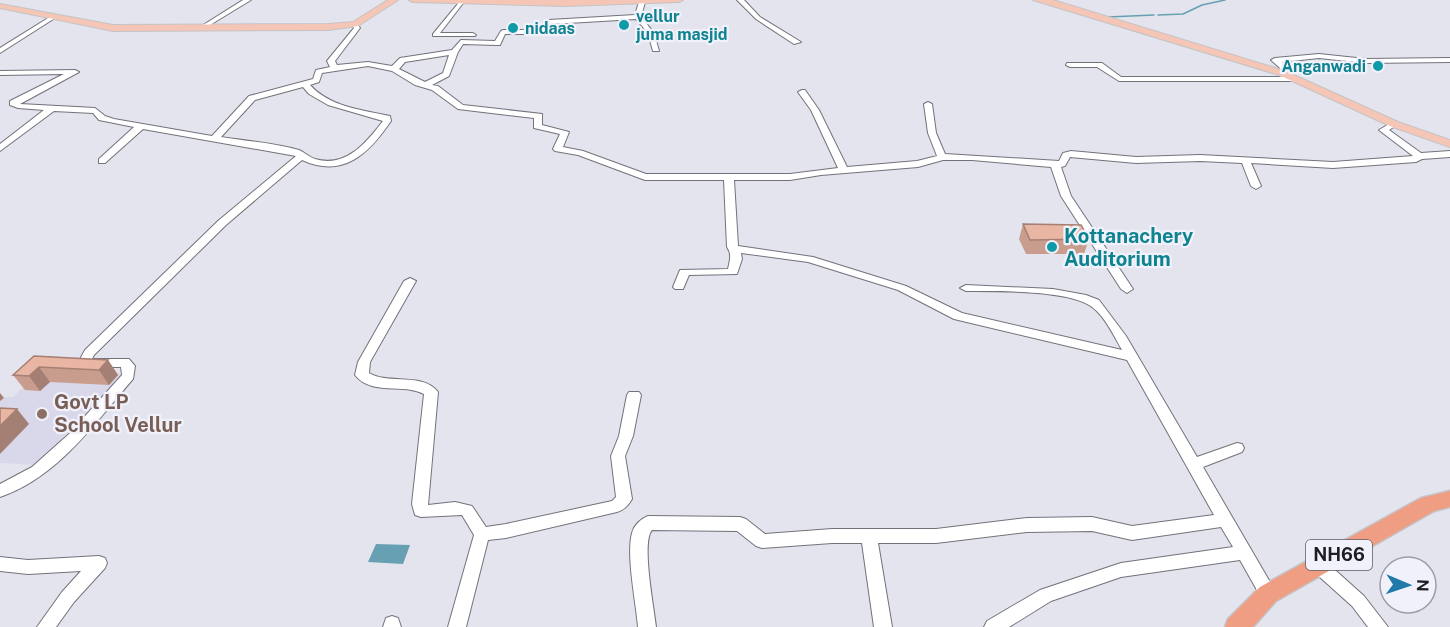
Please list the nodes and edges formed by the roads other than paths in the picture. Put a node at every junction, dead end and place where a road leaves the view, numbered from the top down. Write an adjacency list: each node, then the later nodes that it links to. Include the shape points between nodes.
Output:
1 (248, 0): 13 (street)
2 (394, 0): 12 (main road)
3 (413, 0): 7 (main road)
4 (679, 0): 8 (main road)
5 (740, 0): 15 (street, via 758,18)
6 (1037, 0): 24 (main road)
7 (461, 2): 8 (main road); 14 (street, via 435,35)
8 (642, 2): 11 (street)
9 (1, 7): 10 (main road)
10 (53, 17): 13 (main road, via 113,28); 17 (street)
11 (638, 17): 14 (street, via 549,22 542,32); 16 (street, via 651,33)
12 (355, 24): 13 (main road); 21 (street, via 352,37 331,61)
13 (203, 27)
14 (502, 33): 18 (street, via 497,44 461,42)
15 (797, 42)
16 (656, 49)
17 (0, 51)
18 (454, 52): 22 (street, via 403,60); 27 (street, via 446,74)
19 (1450, 60): 24 (street, via 1366,61 1319,56 1275,60)
20 (1070, 65): 25 (street, via 1099,65 1119,78)
21 (334, 68): 22 (street, via 368,64); 26 (street, via 319,72 316,80)
22 (394, 69): 27 (street)
23 (0, 73): 30 (street, via 75,72 13,102 18,106)
24 (1286, 74): 25 (main road)
25 (1296, 79): 31 (main road)
26 (305, 84): 33 (street, via 252,98); 37 (street, via 311,94 329,104 387,120 347,162 318,162)
27 (426, 85): 44 (street, via 461,107 539,116 539,128 565,132 558,149 645,177)
28 (802, 92): 43 (street)
29 (928, 104): 39 (street, via 932,133)
30 (52, 108): 32 (street, via 95,111 102,118); 35 (street)
31 (1394, 124): 34 (main road); 38 (street, via 1383,130)
32 (141, 126): 33 (street); 40 (street)
33 (215, 138): 37 (street)
34 (1450, 144)
35 (0, 148)
36 (1450, 154): 38 (street)
37 (301, 156): 55 (street, via 249,198 93,348 85,361 124,362 129,366 128,376 74,438 37,471)
38 (1419, 156): 41 (street, via 1333,165)
39 (942, 157): 42 (street); 43 (street, via 918,164)
40 (102, 161)
41 (1246, 162): 42 (street, via 1200,158 1136,160 1071,154 1062,164); 45 (street)
42 (1055, 164): 50 (street, via 1066,196)
43 (844, 170): 44 (street, via 790,177)
44 (729, 177): 46 (street)
45 (1256, 186)
46 (735, 249): 48 (street, via 732,272 684,272); 51 (street, via 809,259 902,288 958,316)
47 (410, 281): 58 (street, via 364,362 362,375 372,382 422,385 431,392 421,511 467,510)
48 (679, 287)
49 (966, 288): 51 (street, via 1032,291 1094,302)
50 (1127, 289)
51 (1130, 356): 54 (street)
52 (634, 395): 58 (street, via 618,456 624,499 617,506)
53 (1237, 447): 54 (street)
54 (1193, 465): 57 (street)
55 (0, 491)
56 (1450, 499): 62 (highway, NH66, via 1429,504)
57 (1224, 520): 59 (street, via 1132,533 1092,524 1027,525 936,536); 60 (street)
58 (482, 534): 65 (street)
59 (869, 535): 66 (street, via 762,541 740,524 648,523 640,532 639,554); 67 (street)
60 (1243, 553): 63 (street); 68 (street, via 1121,570 1046,595)
61 (0, 564): 64 (street, via 28,567 99,563)
62 (1319, 566): 63 (highway, NH66); 70 (street, via 1358,601)
63 (1268, 594): 69 (highway, NH66)
64 (46, 627)
65 (457, 627)
66 (647, 627)
67 (883, 627)
68 (993, 627)
69 (1238, 627)
70 (1379, 627)

